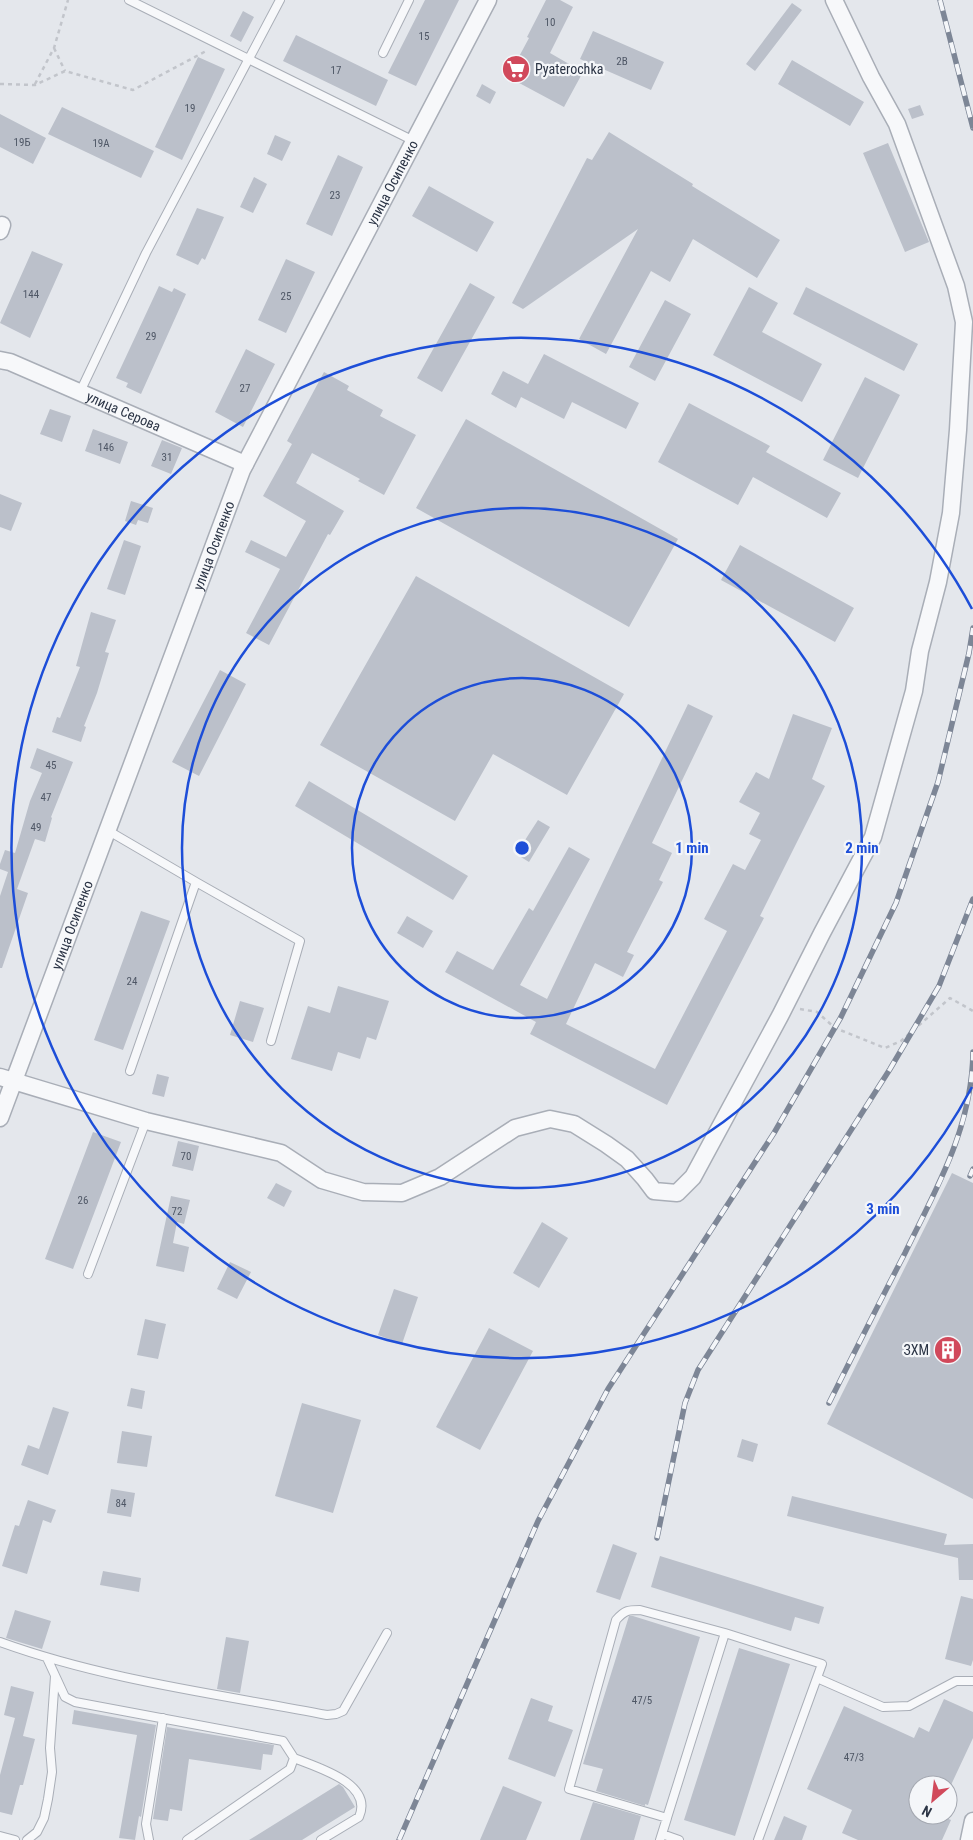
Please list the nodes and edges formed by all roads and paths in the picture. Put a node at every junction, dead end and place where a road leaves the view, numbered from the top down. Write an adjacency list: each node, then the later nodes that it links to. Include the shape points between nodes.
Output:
1 (68, 0): 8 (path)
2 (129, 0): 7 (lane)
3 (280, 0): 10 (lane)
4 (409, 0): 9 (lane)
5 (488, 0): 14 (street, улица Осипенко)
6 (834, 0): 20 (street, via 897,124 956,286 964,322 951,513 914,691 873,837)
7 (220, 44): 10 (lane); 11 (path, via 133,90)
8 (54, 48): 11 (path); 13 (path)
9 (383, 52)
10 (250, 58): 14 (lane); 16 (lane, via 146,253)
11 (65, 71): 13 (path)
12 (0, 84): 13 (path)
13 (34, 85)
14 (414, 141): 17 (street, улица Осипенко)
15 (0, 360): 16 (street, улица Серова)
16 (80, 392): 17 (street, улица Серова)
17 (245, 464): 18 (street, улица Осипенко)
18 (107, 830): 19 (lane); 24 (street, улица Осипенко)
19 (196, 882): 22 (lane, via 300,941); 23 (lane)
20 (785, 1006): 21 (path, via 817,1012 835,1028 885,1048 901,1041 950,998); 26 (street, via 693,1177 677,1192 654,1191 627,1159 606,1144 574,1124 550,1118 516,1128 440,1177 402,1193 363,1192 322,1180 281,1153)
21 (973, 1011)
22 (271, 1041)
23 (130, 1071)
24 (7, 1080): 25 (street, улица Осипенко); 26 (street)
25 (0, 1118)
26 (146, 1121): 27 (lane)
27 (88, 1274)
28 (387, 1633): 31 (lane, via 343,1711 327,1715 105,1673)
29 (725, 1633): 33 (lane, via 822,1664); 37 (lane); 37 (lane, via 640,1610 628,1610 616,1620 569,1789)
30 (0, 1642): 31 (lane)
31 (48, 1658): 32 (lane)
32 (55, 1674): 35 (lane, via 65,1697 75,1702); 42 (lane, via 48,1799 44,1818 37,1832)
33 (817, 1678): 34 (lane, via 884,1707 910,1706 956,1681); 47 (lane)
34 (973, 1681)
35 (163, 1718): 36 (lane, via 283,1741); 43 (lane, via 146,1824)
36 (294, 1758): 44 (lane, via 290,1768); 45 (lane, via 348,1782 360,1796 360,1817)
37 (667, 1818): 40 (lane)
38 (973, 1821): 48 (street)
39 (0, 1836): 41 (lane)
40 (661, 1837): 46 (lane)
41 (15, 1840)
42 (28, 1840)
43 (149, 1840)
44 (187, 1840)
45 (321, 1840)
46 (679, 1840)
47 (758, 1840)
48 (969, 1840)

